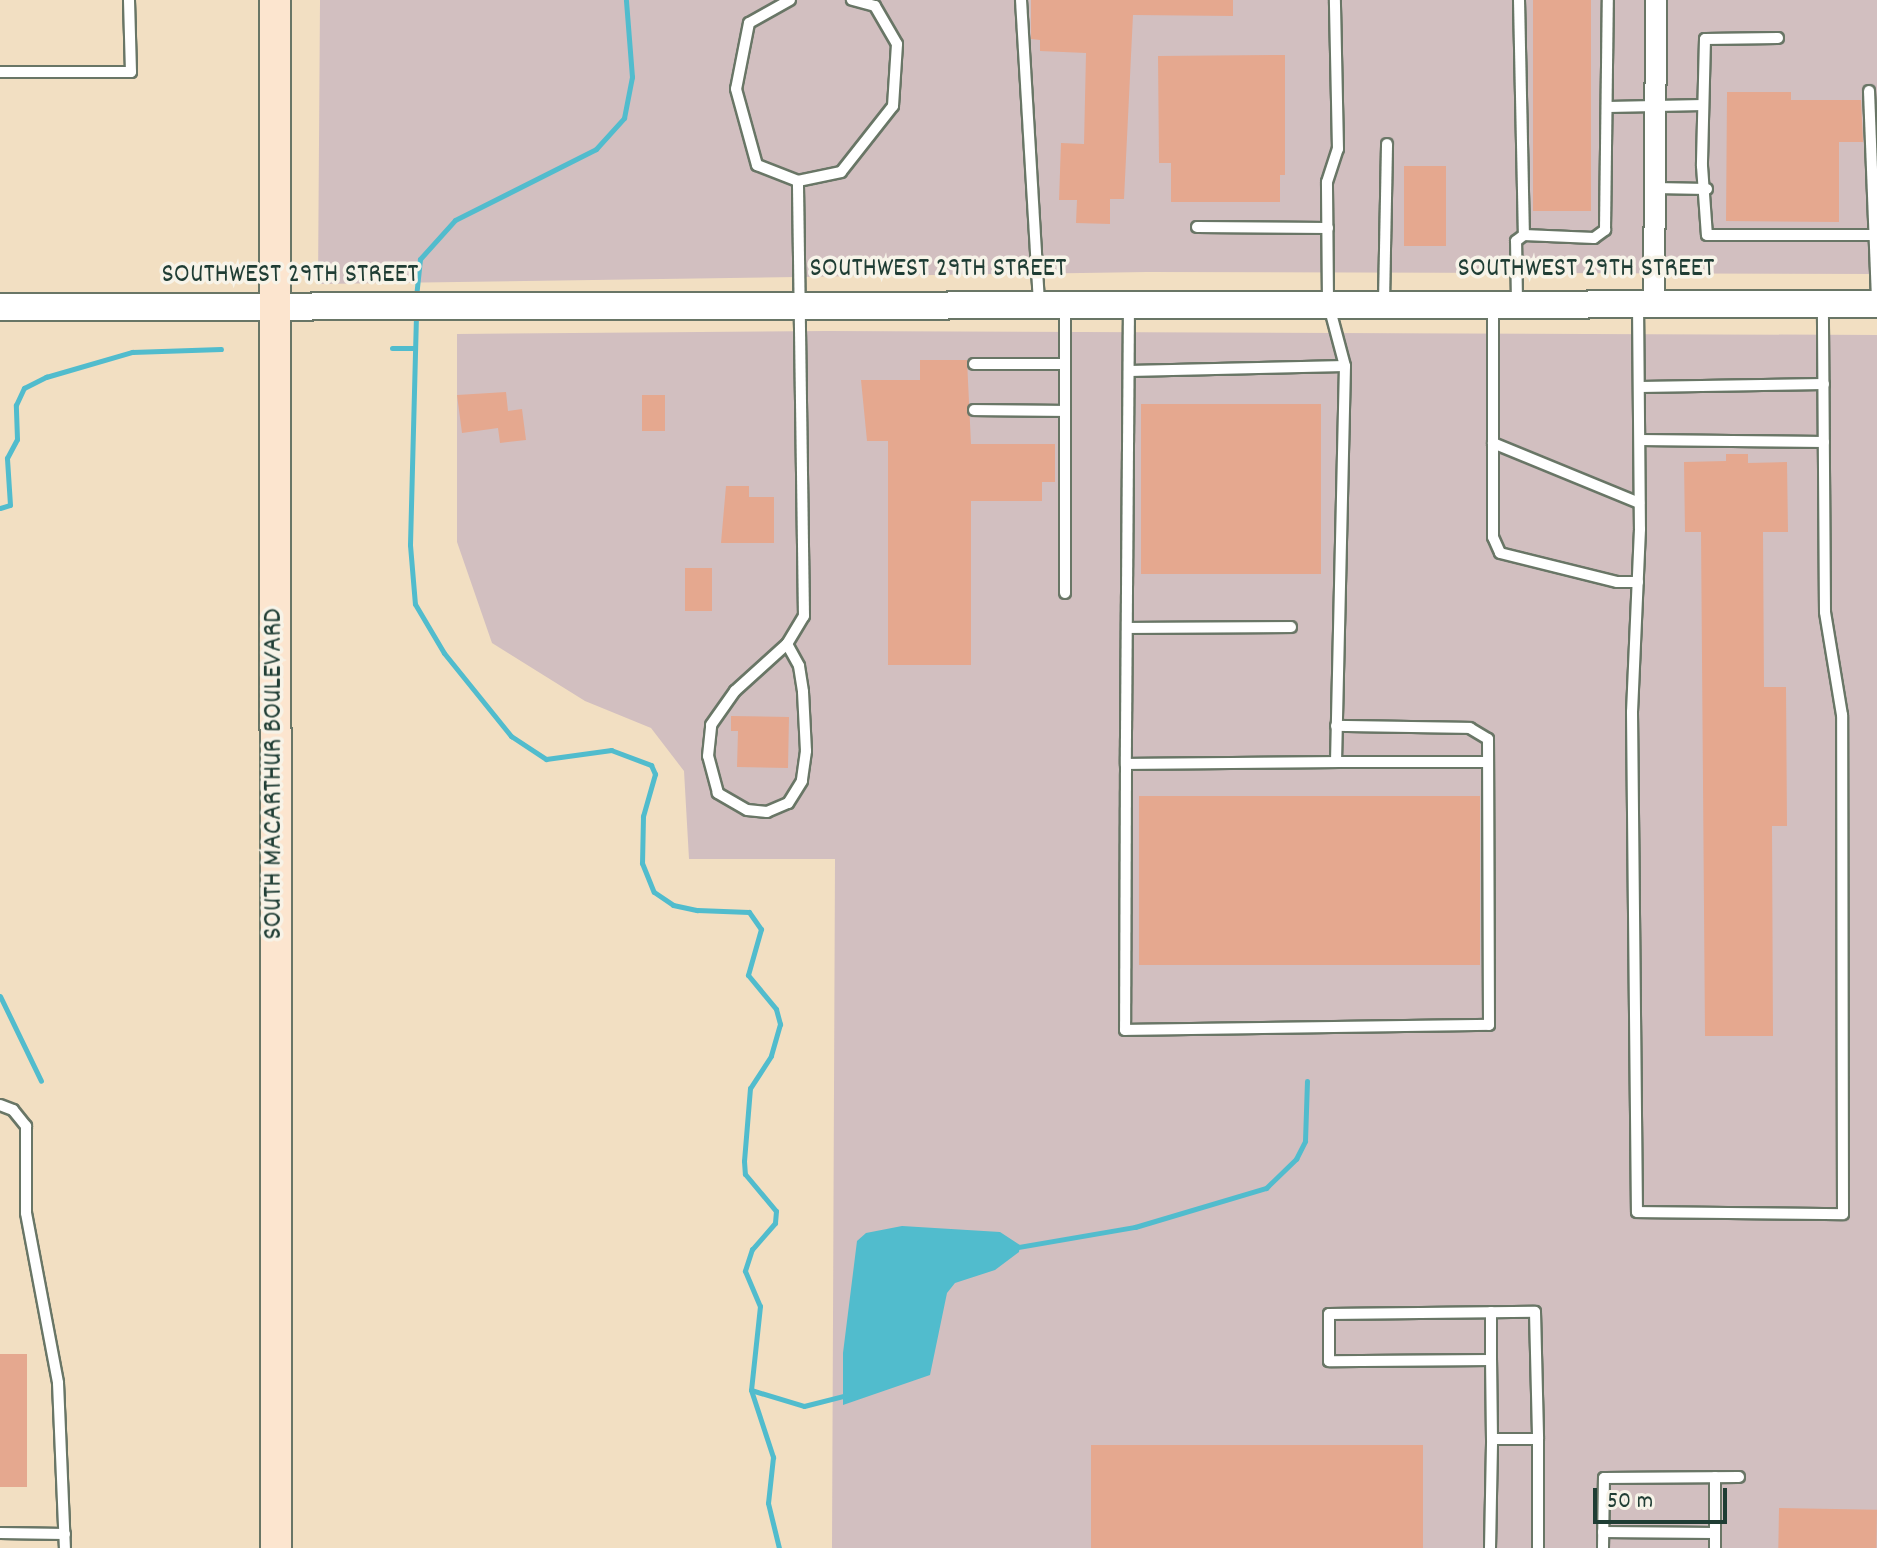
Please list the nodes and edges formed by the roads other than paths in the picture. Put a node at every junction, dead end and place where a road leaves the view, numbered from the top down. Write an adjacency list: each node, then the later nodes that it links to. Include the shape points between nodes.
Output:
1 (129, 0): 11 (lane, via 131,72)
2 (275, 0): 34 (main road, SOUTH MACARTHUR BOULEVARD)
3 (790, 0): 17 (lane, via 749,23 736,89 757,165)
4 (852, 0): 17 (lane, via 875,6 897,44 893,106 841,172)
5 (1021, 0): 24 (lane)
6 (1335, 0): 21 (lane, via 1338,149 1327,182)
7 (1519, 0): 22 (lane)
8 (1608, 0): 15 (lane)
9 (1656, 0): 13 (street)
10 (1778, 38): 14 (lane, via 1705,39)
11 (0, 72)
12 (1869, 91): 23 (lane)
13 (1656, 105): 14 (lane); 15 (lane); 18 (street)
14 (1703, 105): 19 (lane)
15 (1608, 107): 22 (lane, via 1605,230 1594,238)
16 (1387, 144): 27 (lane)
17 (798, 181): 30 (lane)
18 (1655, 188): 19 (lane); 29 (street)
19 (1707, 189): 23 (lane, via 1707,235)
20 (1197, 227): 21 (lane)
21 (1328, 228): 26 (lane)
22 (1524, 235): 28 (lane, via 1516,241)
23 (1875, 235): 32 (lane)
24 (1052, 302): 25 (street, SOUTHWEST 29TH STREET); 30 (street, SOUTHWEST 29TH STREET); 36 (lane)
25 (1129, 302): 26 (street, SOUTHWEST 29TH STREET); 38 (lane)
26 (1328, 302): 27 (street, SOUTHWEST 29TH STREET); 37 (lane)
27 (1384, 302): 28 (street, SOUTHWEST 29TH STREET)
28 (1505, 302): 29 (street, SOUTHWEST 29TH STREET); 45 (lane)
29 (1646, 302): 31 (street, SOUTHWEST 29TH STREET); 40 (lane)
30 (802, 303): 34 (street, SOUTHWEST 29TH STREET); 51 (lane, via 804,616)
31 (1823, 303): 32 (street, SOUTHWEST 29TH STREET); 39 (lane)
32 (1877, 304)
33 (0, 307): 34 (street, SOUTHWEST 29TH STREET)
34 (275, 309): 68 (main road, SOUTH MACARTHUR BOULEVARD)
35 (974, 364): 36 (lane)
36 (1065, 364): 42 (lane)
37 (1345, 366): 38 (lane); 52 (lane)
38 (1129, 371): 50 (lane)
39 (1824, 384): 40 (lane); 44 (lane)
40 (1640, 387): 43 (lane)
41 (974, 410): 42 (lane)
42 (1065, 411): 48 (lane)
43 (1640, 440): 44 (lane); 46 (lane)
44 (1824, 442): 47 (lane, via 1825,612 1842,715 1843,1214 1637,1212 1632,712)
45 (1493, 443): 46 (lane); 47 (lane, via 1493,537 1500,553 1617,582)
46 (1639, 503): 47 (lane)
47 (1638, 582)
48 (1065, 593)
49 (1291, 627): 50 (lane)
50 (1127, 628): 55 (lane)
51 (787, 644): 51 (lane, via 735,691 711,725 708,756 718,793 747,810 767,812 788,803 802,781 803,692 799,666)
52 (1336, 726): 53 (lane); 54 (lane, via 1470,728 1488,739)
53 (1336, 762): 54 (lane); 55 (lane)
54 (1488, 762): 55 (lane, via 1489,1025 1125,1030)
55 (1126, 764)
56 (0, 1105): 66 (lane, via 13,1110 26,1126 26,1213 58,1383)
57 (1491, 1312): 58 (lane); 58 (lane, via 1329,1314 1329,1361); 60 (lane, via 1535,1312)
58 (1491, 1360): 59 (lane)
59 (1492, 1439): 60 (lane); 69 (lane)
60 (1538, 1439): 70 (lane)
61 (1715, 1477): 62 (lane); 63 (lane, via 1604,1478); 65 (lane)
62 (1739, 1477)
63 (1603, 1532): 65 (lane); 71 (lane)
64 (0, 1533): 66 (lane)
65 (1715, 1533): 72 (lane)
66 (65, 1534): 67 (lane)
67 (65, 1548)
68 (276, 1548)
69 (1490, 1548)
70 (1538, 1548)
71 (1603, 1548)
72 (1715, 1548)

